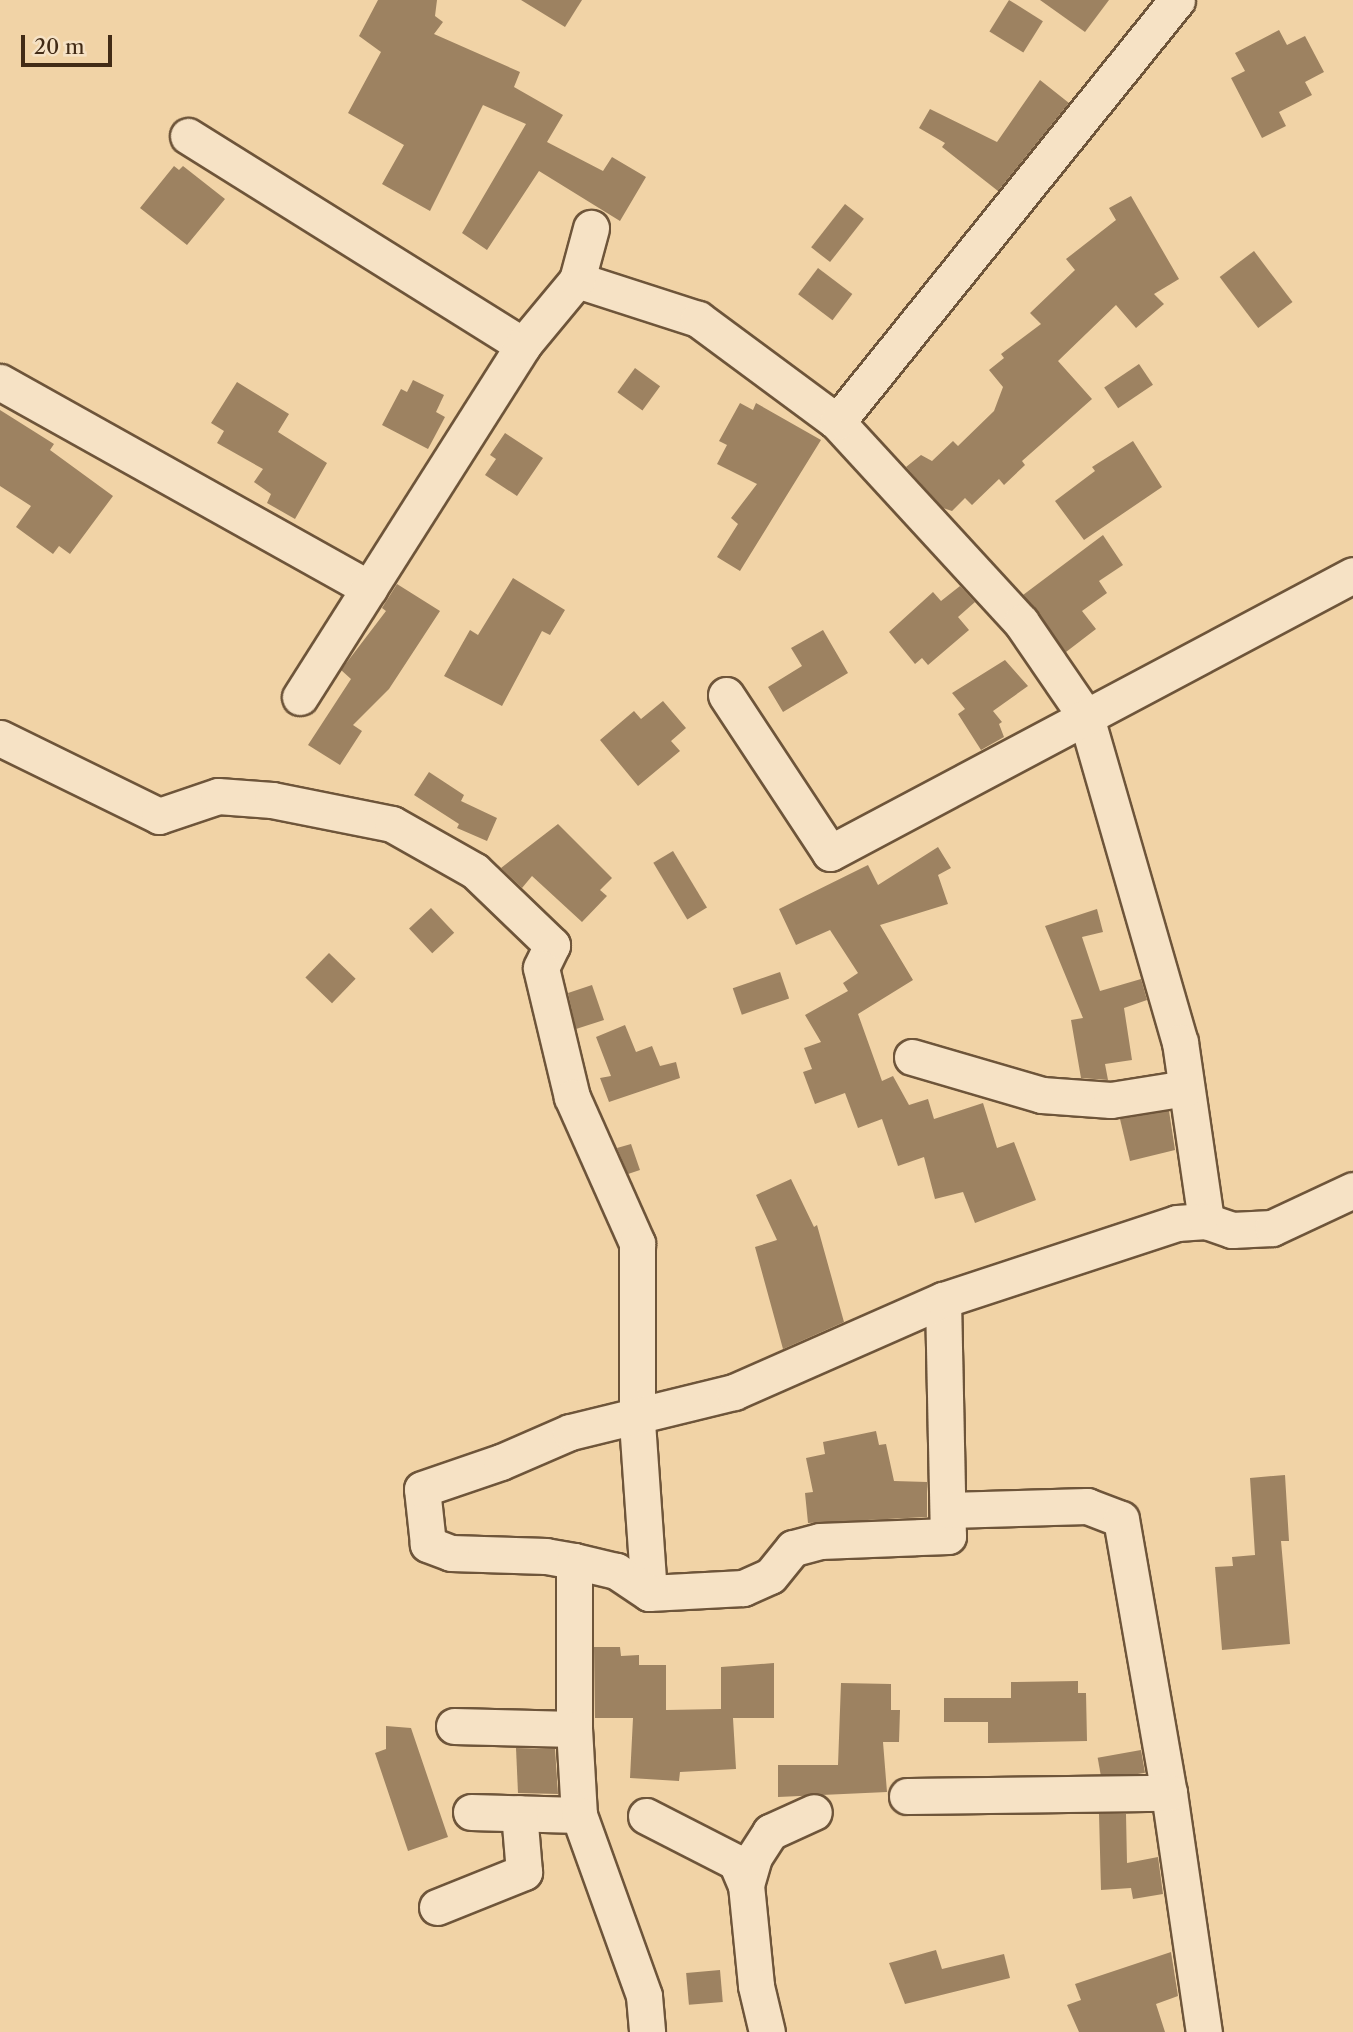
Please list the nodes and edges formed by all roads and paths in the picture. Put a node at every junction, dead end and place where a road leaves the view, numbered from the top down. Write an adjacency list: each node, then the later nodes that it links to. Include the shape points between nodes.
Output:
1 (1177, 0): 7 (street)
2 (188, 136): 5 (street)
3 (591, 228): 4 (street)
4 (577, 280): 5 (street); 7 (street, via 698,319)
5 (523, 345): 9 (street)
6 (0, 382): 9 (street)
7 (837, 422): 12 (street, via 1021,622)
8 (1353, 575): 12 (street)
9 (369, 588): 11 (street)
10 (726, 695): 12 (street, via 830,853)
11 (300, 697)
12 (1086, 717): 15 (street, via 1180,1042)
13 (0, 738): 19 (street, via 159,816 218,796 272,800 392,824 475,871 552,945 541,968 572,1097 637,1243)
14 (912, 1057): 15 (street, via 1042,1095 1111,1100)
15 (1186, 1088): 17 (street)
16 (1353, 1190): 17 (street, via 1272,1228 1233,1230)
17 (1206, 1222): 18 (street, via 1177,1223)
18 (943, 1300): 19 (street, via 734,1392); 20 (street)
19 (637, 1416): 21 (street, via 570,1432 422,1489 428,1544 451,1553); 22 (street)
20 (949, 1510): 22 (street, via 948,1536 820,1541 793,1548 770,1576 743,1588); 25 (street, via 1087,1506 1121,1519)
21 (574, 1561): 22 (street, via 616,1571); 24 (street)
22 (649, 1593)
23 (454, 1726): 24 (street)
24 (574, 1728): 30 (street)
25 (1169, 1793): 26 (street); 36 (street)
26 (907, 1796)
27 (471, 1812): 29 (street)
28 (814, 1812): 32 (street, via 770,1832 754,1857)
29 (519, 1813): 30 (street); 33 (street, via 524,1872)
30 (579, 1815): 34 (street, via 644,1996)
31 (646, 1816): 32 (street, via 736,1862)
32 (746, 1885): 35 (street, via 756,1986)
33 (437, 1907)
34 (647, 2032)
35 (767, 2032)
36 (1204, 2032)

